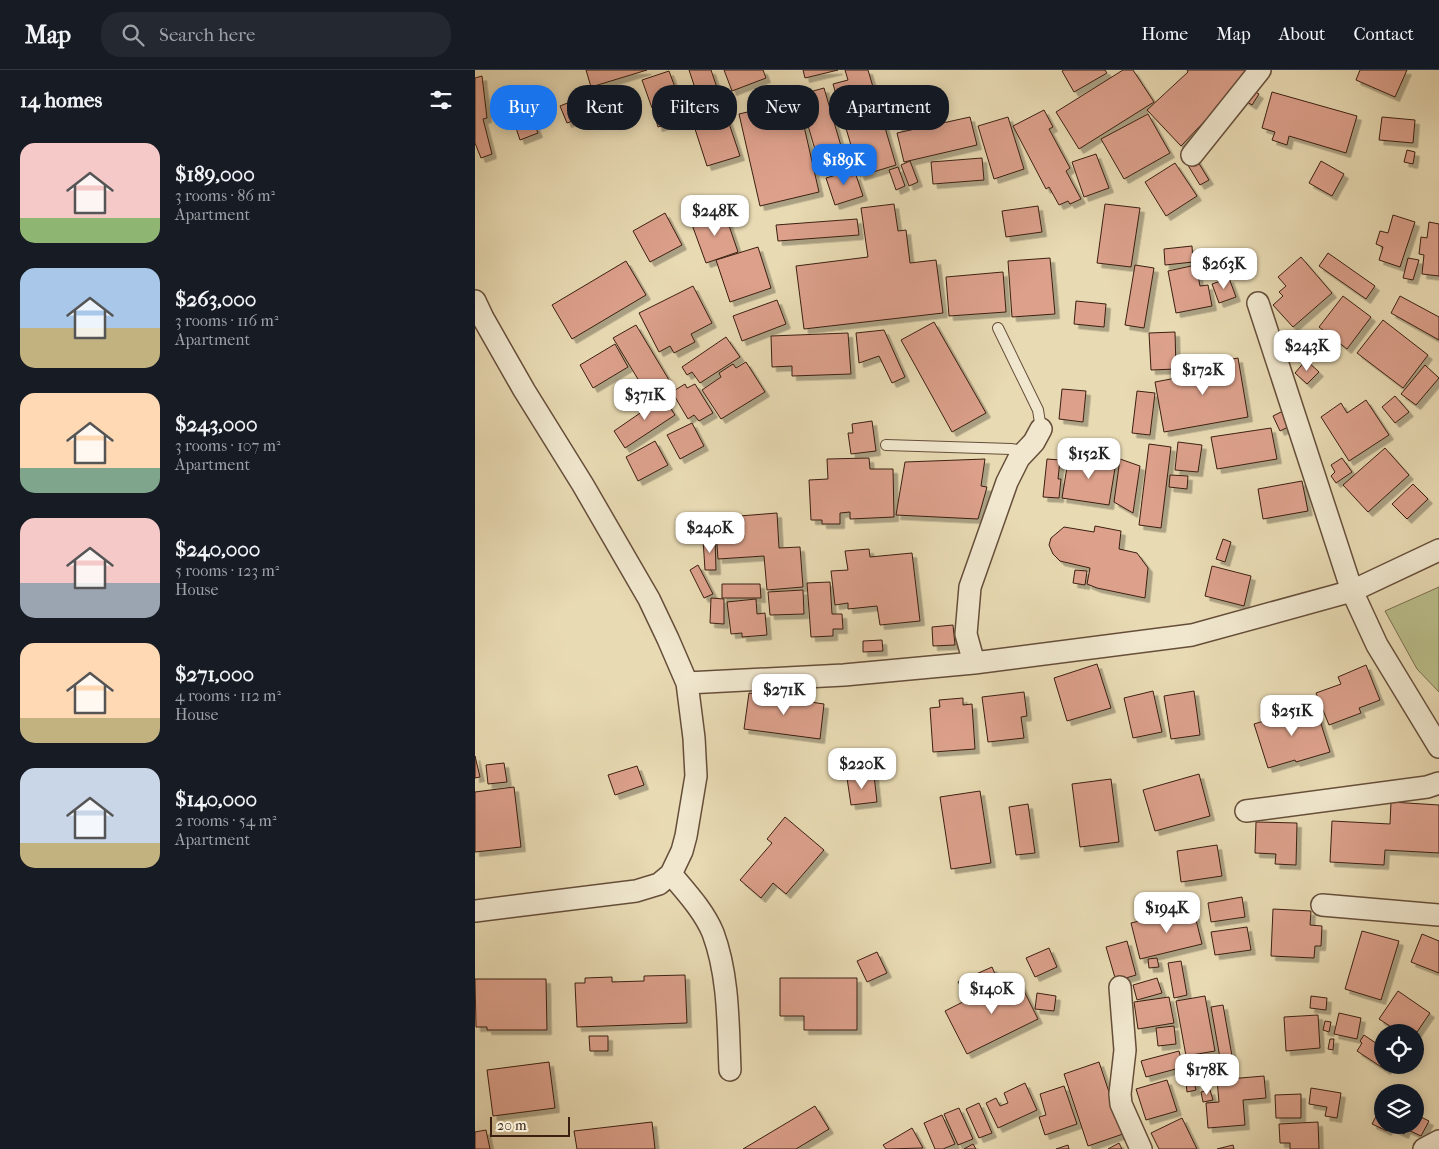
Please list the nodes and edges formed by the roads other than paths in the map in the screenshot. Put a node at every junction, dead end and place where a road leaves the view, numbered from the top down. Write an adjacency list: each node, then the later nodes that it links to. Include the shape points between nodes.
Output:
1 (1260, 70): 2 (street)
2 (1192, 155)
3 (475, 301): 12 (street, via 524,390 649,598)
4 (1258, 303): 10 (street)
5 (998, 328): 6 (lane, via 1038,410)
6 (1041, 429): 8 (street)
7 (886, 445): 8 (lane)
8 (1024, 452): 11 (street, via 1007,482 970,587 966,634)
9 (1439, 550): 10 (street)
10 (1352, 591): 11 (street, via 1192,635); 13 (street, via 1377,645)
11 (973, 663): 12 (street, via 844,675)
12 (687, 683): 16 (street, via 697,776 687,836)
13 (1439, 746)
14 (1439, 782): 15 (street, via 1427,787)
15 (1247, 811)
16 (671, 874): 18 (street, via 659,884 635,891); 21 (street, via 700,910 713,933 726,996)
17 (1322, 905): 19 (street)
18 (475, 911)
19 (1439, 914)
20 (1120, 986): 23 (street, via 1125,1050 1121,1104)
21 (730, 1070)
22 (1439, 1141): 24 (street)
23 (1141, 1149)
24 (1424, 1149)

